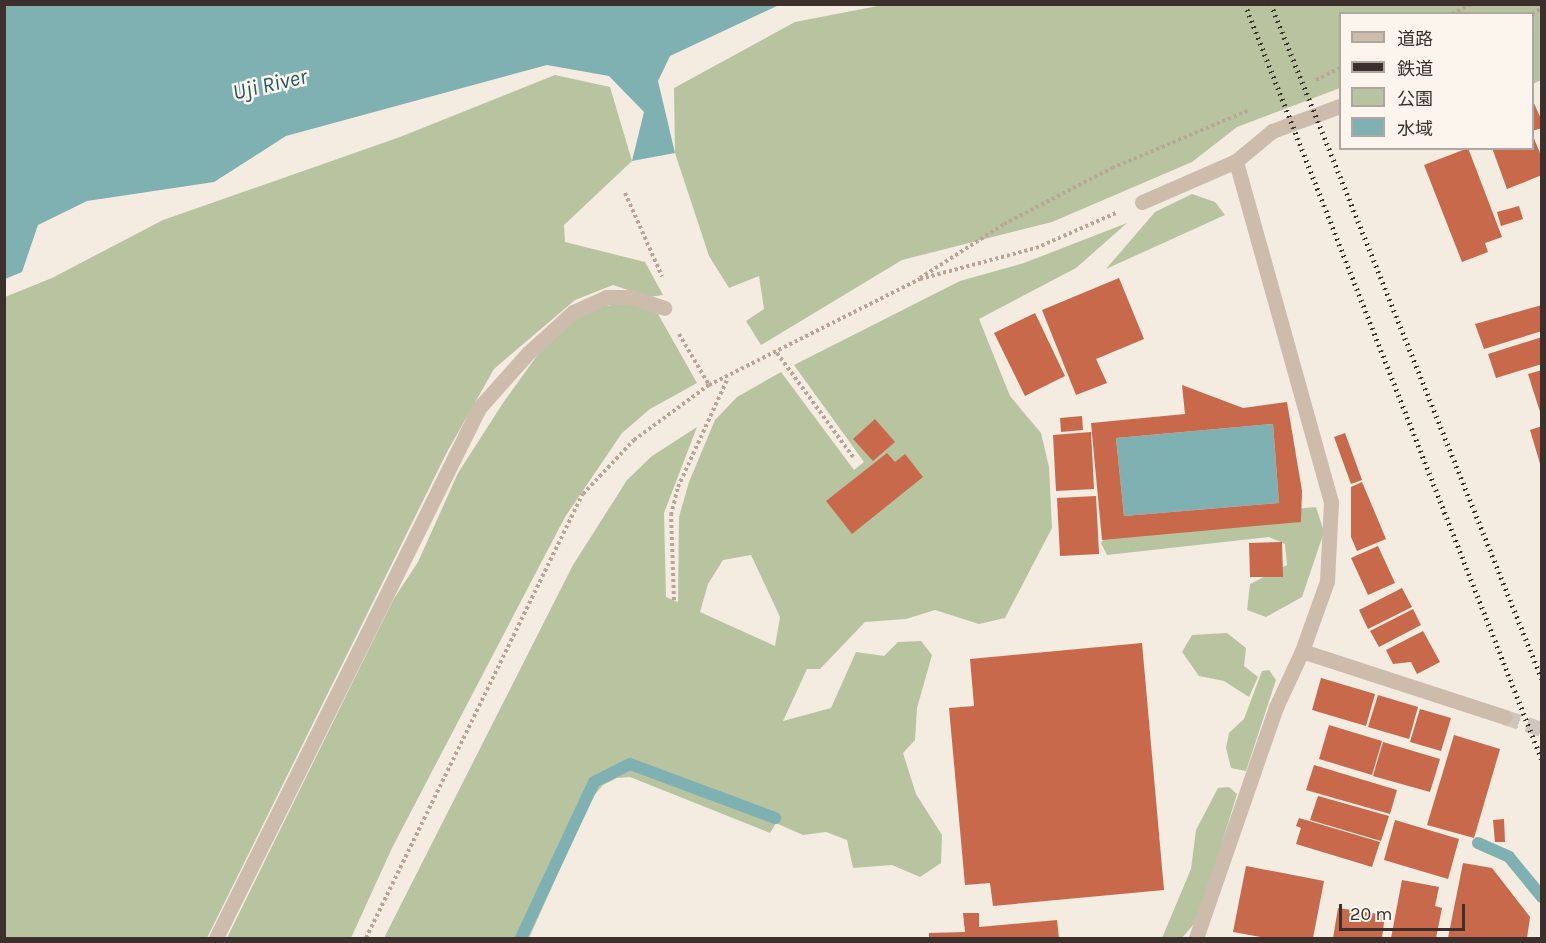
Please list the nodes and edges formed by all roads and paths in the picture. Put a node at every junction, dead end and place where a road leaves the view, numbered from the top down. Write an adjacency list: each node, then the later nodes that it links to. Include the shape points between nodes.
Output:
1 (1471, 4): 2 (path)
2 (1456, 12)
3 (1339, 69): 4 (path)
4 (1313, 82)
5 (1259, 107): 11 (path, via 1112,168 1004,224)
6 (1339, 107): 7 (street, via 1272,131)
7 (1236, 161): 9 (street); 18 (street, via 1331,502 1327,581)
8 (626, 193): 10 (path)
9 (1143, 202): 11 (path, via 1036,248)
10 (651, 257)
11 (906, 286): 13 (path)
12 (664, 308): 15 (path); 20 (street, via 631,297 606,297 573,312 528,353 479,408)
13 (777, 353): 14 (path); 16 (path)
14 (729, 378): 15 (path); 17 (path, via 696,446 674,505 670,555)
15 (709, 385): 21 (path, via 634,440 583,494)
16 (853, 457)
17 (674, 600)
18 (1302, 651): 19 (street); 22 (street, via 1276,707)
19 (1505, 717)
20 (216, 939)
21 (366, 939)
22 (1196, 939)

